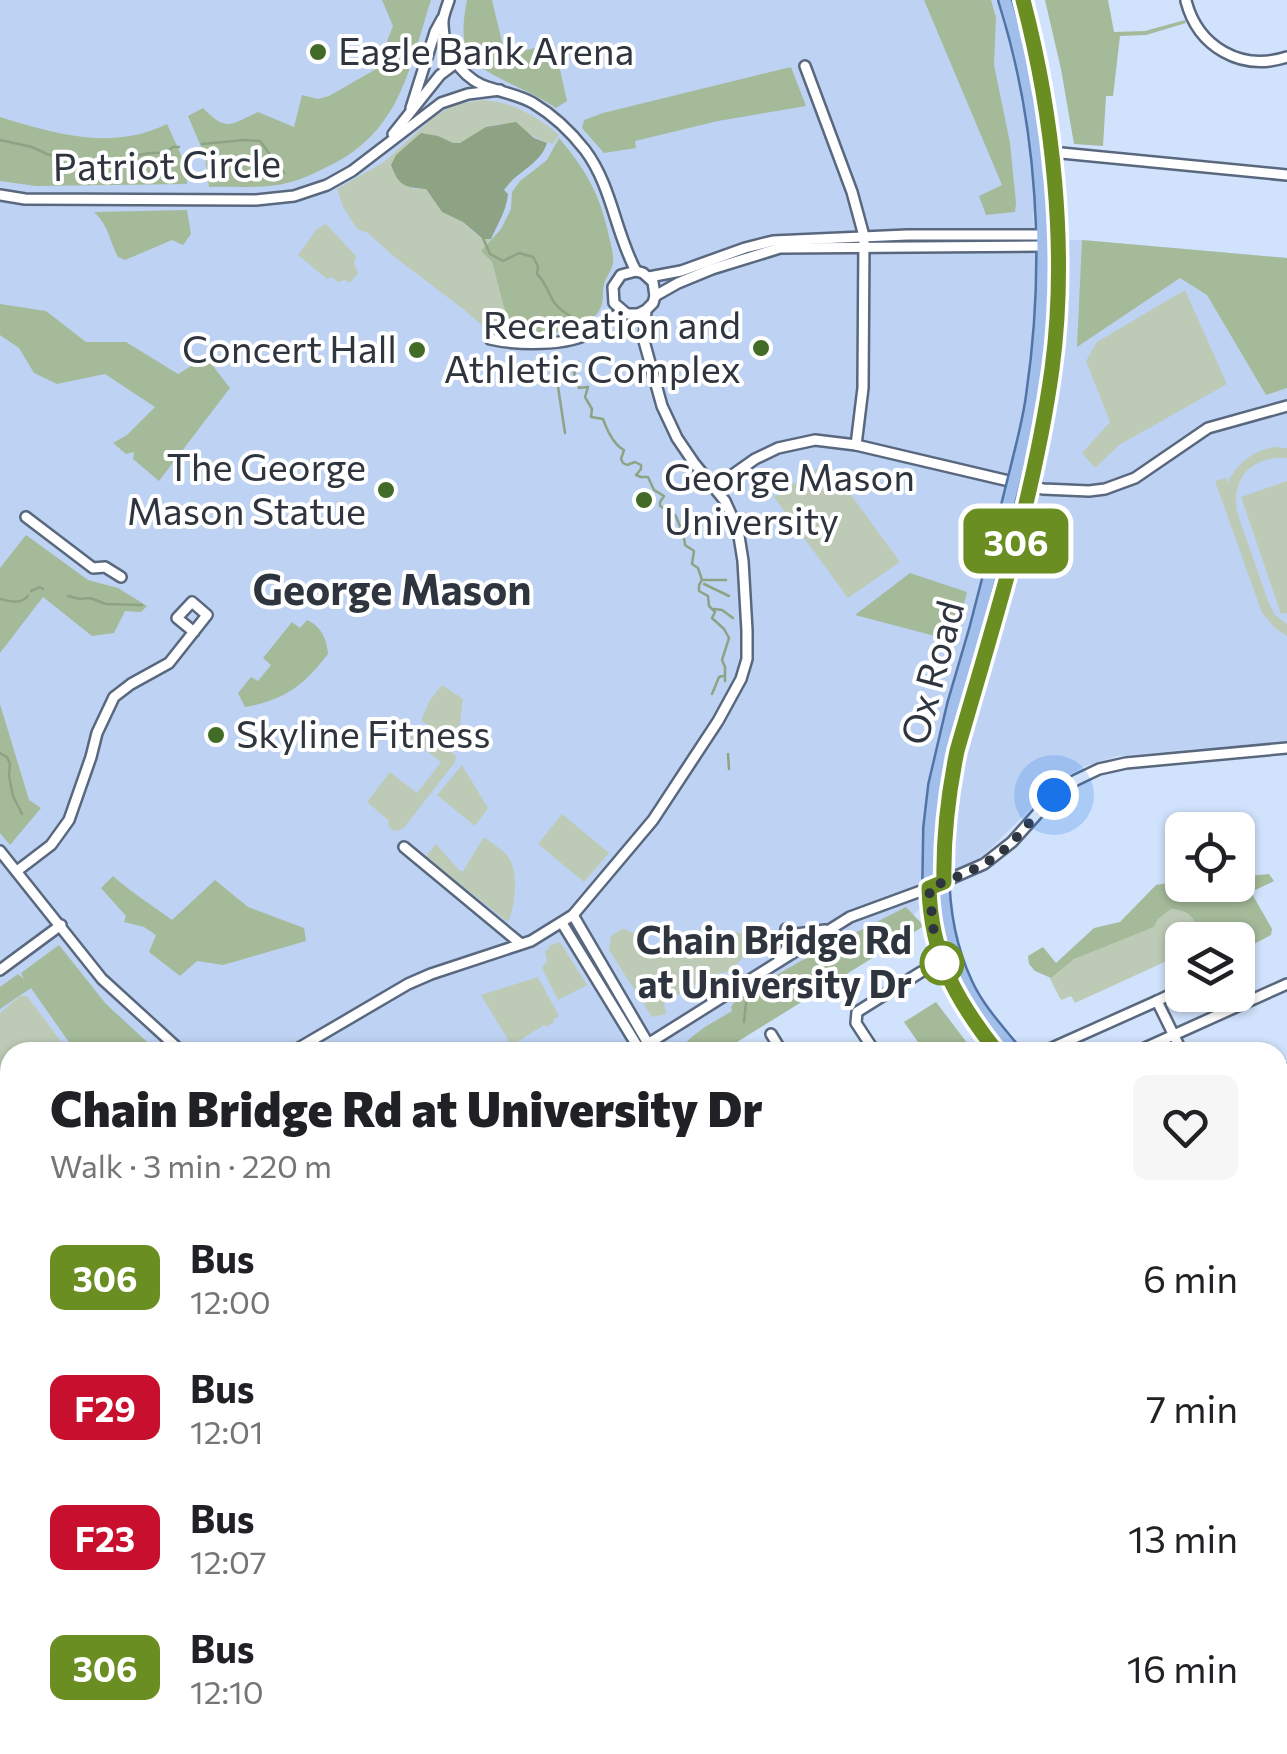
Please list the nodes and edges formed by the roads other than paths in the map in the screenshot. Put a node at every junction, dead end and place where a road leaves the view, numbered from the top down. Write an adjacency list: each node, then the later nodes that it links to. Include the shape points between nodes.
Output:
1 (449, 0): 5 (street)
2 (1006, 0): 11 (main road, Ox Road)
3 (1024, 0): 13 (main road, Ox Road)
4 (1186, 2): 6 (street, via 1198,30 1226,53 1258,62)
5 (443, 18): 7 (street); 10 (street)
6 (1287, 57)
7 (456, 62): 9 (street, via 479,84); 10 (street)
8 (805, 66): 17 (street)
9 (500, 90): 12 (street, via 449,99); 19 (street, via 544,110 582,147 608,194)
10 (411, 111): 12 (street)
11 (1032, 121): 13 (main road); 14 (main road, Ox Road)
12 (381, 148): 16 (street, Patriot Circle, via 339,179 282,198)
13 (1051, 152): 14 (main road); 15 (street); 40 (main road, Ox Road, bridge, via 1057,229 1052,366 1024,515 954,766)
14 (1039, 170): 18 (main road, Ox Road)
15 (1287, 174)
16 (0, 195)
17 (863, 241): 18 (street); 22 (street, via 773,241); 23 (street, via 780,248); 31 (street)
18 (1042, 241): 41 (main road, Ox Road, bridge, via 1033,399 935,785)
19 (623, 246): 20 (street); 21 (street)
20 (636, 270): 21 (street); 22 (street)
21 (622, 275): 24 (street)
22 (649, 277): 23 (street)
23 (655, 296): 25 (street)
24 (614, 302): 26 (street); 27 (street)
25 (646, 310): 26 (street); 29 (street)
26 (628, 314): 27 (street); 29 (street)
27 (605, 320): 28 (street, via 588,335 535,344)
28 (490, 339)
29 (644, 341): 32 (street, via 669,422)
30 (1287, 406): 31 (street, via 1208,428 1145,472 1089,492 1042,489)
31 (856, 445): 32 (street, via 816,440 778,448)
32 (714, 488): 42 (street, via 742,544 748,630 741,679 653,820)
33 (26, 516): 34 (street, via 92,568)
34 (120, 577)
35 (194, 632): 39 (street, via 169,663 114,697 62,833)
36 (1287, 748): 40 (street, via 1099,769 1054,795 993,858)
37 (404, 846): 46 (street)
38 (0, 851): 39 (street)
39 (17, 871): 44 (street)
40 (944, 882): 41 (street); 63 (main road, Ox Road, via 950,935 966,984)
41 (929, 888): 45 (street); 62 (main road, Ox Road, via 945,972)
42 (573, 915): 43 (street); 58 (street)
43 (562, 923): 46 (street); 57 (street)
44 (61, 925): 48 (street); 55 (street, via 102,979)
45 (830, 930): 47 (street); 47 (street, via 786,929)
46 (521, 944): 56 (street, via 419,978)
47 (777, 963): 59 (street)
48 (0, 970)
49 (921, 972): 61 (street, via 857,1012 856,1024)
50 (1285, 989): 54 (street)
51 (1165, 997): 52 (street)
52 (1157, 1001): 54 (street); 64 (street)
53 (771, 1034): 60 (street)
54 (1174, 1036): 65 (street); 66 (street)
55 (171, 1042)
56 (309, 1042)
57 (638, 1042)
58 (639, 1042)
59 (655, 1042)
60 (776, 1042)
61 (868, 1042)
62 (990, 1042)
63 (1007, 1042)
64 (1066, 1042)
65 (1160, 1042)
66 (1177, 1042)

